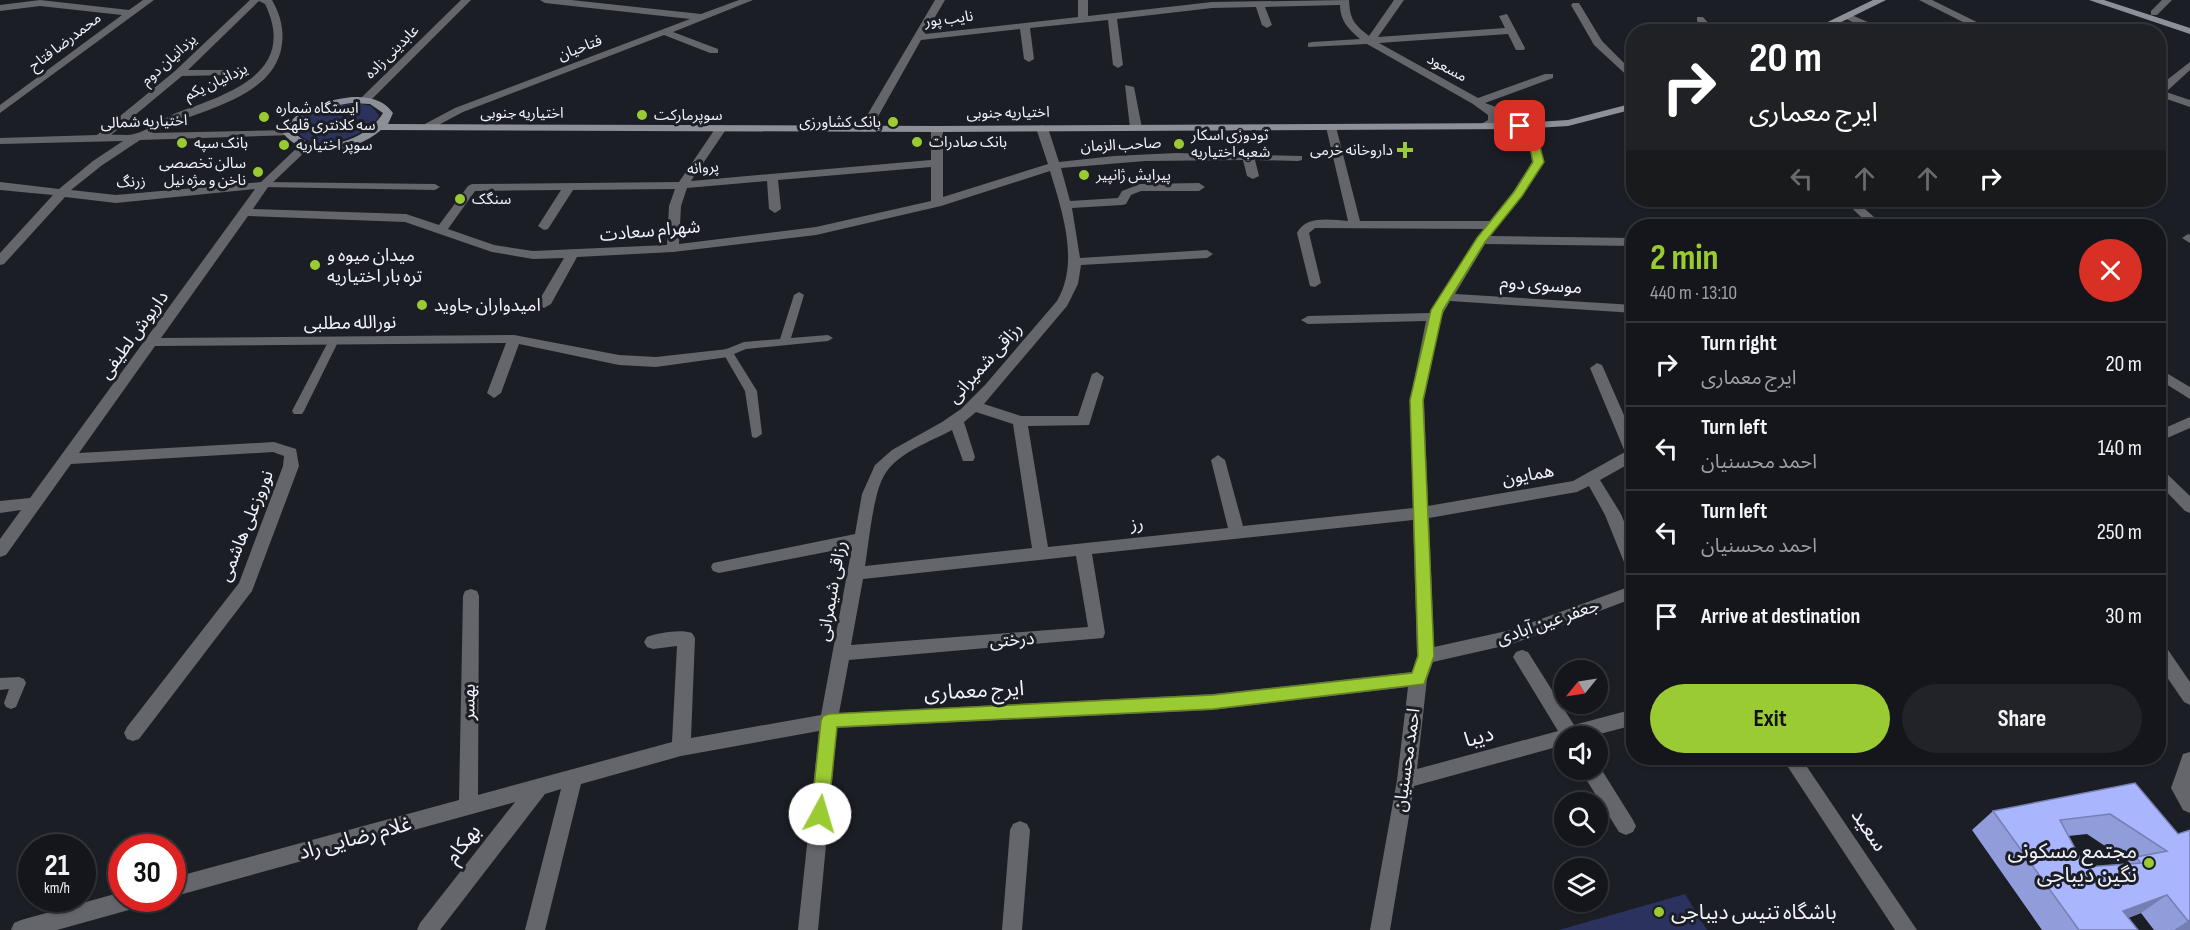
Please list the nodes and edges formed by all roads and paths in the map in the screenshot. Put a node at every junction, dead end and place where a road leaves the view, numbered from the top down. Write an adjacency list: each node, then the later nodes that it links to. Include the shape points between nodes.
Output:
1 (149, 0): 22 (street, محمدرضا فتاح)
2 (255, 0): 49 (street, یزدانیان دوم)
3 (263, 0): 72 (street, یزدانیان یکم, via 274,11 277,40 275,61 264,75 234,94 175,117)
4 (466, 0): 55 (street, عابدینی زاده)
5 (545, 0): 18 (street)
6 (748, 0): 27 (street, فتاحیان)
7 (940, 0): 40 (street)
8 (1083, 0): 28 (street)
9 (1399, 0): 41 (street)
10 (1881, 0): 26 (main road)
11 (1924, 0): 33 (street)
12 (2094, 0): 38 (main road)
13 (2111, 0): 23 (main road)
14 (2167, 0): 23 (street)
15 (43, 1): 21 (street); 22 (street)
16 (1259, 1): 17 (street, نایب پور); 19 (street, نایب پور); 34 (street)
17 (1344, 1): 41 (street, مسعود, via 1345,16)
18 (598, 2): 27 (street)
19 (1211, 3): 24 (street, نایب پور)
20 (1576, 5): 48 (street, via 1598,43)
21 (0, 8)
22 (129, 13): 59 (street, محمدرضا فتاح)
23 (2154, 13): 35 (main road)
24 (1112, 16): 28 (street, نایب پور); 46 (street)
25 (1504, 16): 37 (street)
26 (1847, 16): 31 (main road); 32 (street)
27 (704, 17): 39 (street, فتاحیان)
28 (1083, 19): 36 (street, نایب پور)
29 (1700, 19): 30 (lane)
30 (1705, 24)
31 (1830, 24)
32 (1864, 24)
33 (1975, 24)
34 (1267, 25)
35 (2190, 25)
36 (1025, 26): 40 (street, نایب پور); 45 (street)
37 (1510, 31): 41 (street); 43 (street)
38 (2190, 31)
39 (664, 32): 44 (street); 65 (street, فتاحیان, via 459,111)
40 (917, 38): 69 (street)
41 (1370, 42): 42 (street); 56 (street, مسعود)
42 (1312, 45)
43 (1520, 48)
44 (714, 51)
45 (1029, 59)
46 (1118, 65)
47 (2190, 65): 53 (street)
48 (1626, 71)
49 (179, 73): 50 (street); 73 (street, یزدانیان دوم)
50 (226, 73)
51 (1549, 76): 56 (street)
52 (1129, 87): 68 (street)
53 (2166, 87)
54 (2166, 95): 57 (street)
55 (365, 100): 63 (main road, via 377,102 388,113); 71 (main road, via 337,102 316,109 298,119)
56 (1478, 102): 60 (street, مسعود, via 1493,114 1494,121); 62 (street)
57 (2190, 104)
58 (1626, 108): 62 (main road, اختیاریه جنوبی)
59 (0, 110)
60 (1485, 126): 61 (main road, اختیاریه جنوبی); 64 (main road, اختیاریه جنوبی)
61 (1520, 126): 62 (main road, اختیاریه جنوبی); 96 (street, احمد محسنیان, via 1534,143 1539,162)
62 (1541, 126)
63 (380, 127): 65 (main road, اختیاریه جنوبی); 75 (main road, via 336,146)
64 (1331, 127): 68 (main road, اختیاریه جنوبی); 95 (street)
65 (425, 128): 66 (main road, اختیاریه جنوبی)
66 (721, 128): 69 (main road, اختیاریه جنوبی); 83 (street)
67 (1042, 128): 68 (main road, اختیاریه جنوبی); 70 (main road, اختیاریه جنوبی); 79 (street)
68 (1136, 128)
69 (865, 129): 70 (main road, اختیاریه جنوبی)
70 (937, 129): 78 (street)
71 (289, 133): 72 (street, اختیاریه شمالی); 75 (main road, via 296,143)
72 (136, 138): 73 (street, اختیاریه شمالی); 88 (street, یزدانیان یکم)
73 (99, 139): 74 (street, اختیاریه شمالی)
74 (0, 141)
75 (305, 146): 82 (street, داریوش لطیفی)
76 (1248, 157): 77 (street, صاحب الزمان); 79 (street, صاحب الزمان, via 1143,158); 80 (street)
77 (1298, 158)
78 (935, 163): 81 (street, پروانه); 89 (street)
79 (1054, 166): 89 (street, شهرام سعادت); 90 (street)
80 (1253, 176)
81 (772, 177): 83 (street, پروانه); 92 (street)
82 (264, 185): 86 (lane); 88 (street, زرنگ, via 116,199); 93 (street, داریوش لطیفی)
83 (682, 185): 85 (street, پروانه); 101 (street, via 675,206)
84 (0, 186): 88 (street, زرنگ)
85 (570, 186): 97 (street); 98 (street, پروانه, via 472,188)
86 (435, 187)
87 (1199, 187): 90 (street, via 1140,188 1126,193 1122,201)
88 (60, 192): 104 (street, یزدانیان یکم)
89 (937, 203): 101 (street, شهرام سعادت, via 816,231)
90 (1064, 204): 105 (street)
91 (1857, 207): 94 (street)
92 (775, 209)
93 (244, 212): 98 (street, شهرام سعادت, via 406,218); 115 (street, داریوش لطیفی)
94 (1870, 219)
95 (1355, 223): 96 (street); 106 (street, via 1306,227 1303,233)
96 (1492, 225): 99 (street, احمد محسنیان)
97 (544, 226)
98 (442, 229): 103 (street, شهرام سعادت, via 492,248 533,255)
99 (1481, 240): 100 (street); 108 (street, احمد محسنیان)
100 (1626, 242)
101 (673, 248): 103 (street, شهرام سعادت)
102 (1207, 254): 105 (street)
103 (573, 255): 109 (street)
104 (0, 261)
105 (1075, 262): 124 (street, رزاقی شمیرانی, via 1072,283 1062,304)
106 (1315, 283)
107 (799, 295): 117 (lane)
108 (1445, 297): 110 (street, موسوی دوم); 111 (street, احمد محسنیان)
109 (544, 304)
110 (1626, 308)
111 (1434, 317): 112 (street); 142 (street, احمد محسنیان, via 1417,400)
112 (1308, 320)
113 (828, 338): 117 (lane)
114 (514, 339): 116 (street, نورالله مطلبی); 118 (street, نورالله مطلبی, via 619,360 666,361); 122 (street)
115 (151, 342): 116 (street, نورالله مطلبی); 134 (street, داریوش لطیفی)
116 (333, 342): 125 (lane)
117 (784, 342): 118 (lane, via 744,346)
118 (728, 353): 130 (lane, via 751,391)
119 (1596, 368): 131 (street)
120 (1096, 377): 127 (street, via 1084,421)
121 (2166, 378): 123 (street)
122 (494, 393)
123 (2190, 394)
124 (974, 406): 126 (street, رزاقی شمیرانی); 127 (street)
125 (298, 411)
126 (956, 421): 132 (street); 136 (street, رزاقی شمیرانی, via 912,444)
127 (1020, 421): 148 (street)
128 (2190, 422): 129 (street)
129 (2166, 433)
130 (756, 434)
131 (1626, 438)
132 (968, 457)
133 (1626, 458): 137 (street, همایون)
134 (66, 459): 139 (street, داریوش لطیفی); 166 (street, نوروزعلی هاشمی, via 274,447 291,453 291,466 246,586)
135 (1218, 460): 143 (street)
136 (879, 470): 144 (street, رزاقی شیمرانی)
137 (1591, 477): 142 (street, همایون, via 1577,486); 145 (street, via 1613,514)
138 (2166, 481): 141 (street)
139 (35, 503): 140 (street); 147 (street, داریوش لطیفی)
140 (0, 507)
141 (2190, 507)
142 (1423, 513): 143 (street, رز); 155 (street, احمد محسنیان)
143 (1237, 533): 146 (street, رز)
144 (862, 539): 149 (street); 150 (street, رزاقی شیمرانی)
145 (1626, 547)
146 (1083, 549): 148 (street, رز); 154 (street, درختی, via 1097,633)
147 (0, 551)
148 (1041, 553): 150 (street, رز)
149 (719, 567)
150 (856, 573): 154 (street, رزاقی شیمرانی)
151 (1626, 594): 155 (street, جعفر عین آبادی, via 1512,637)
152 (471, 596): 176 (street, بهسر)
153 (653, 642): 168 (street, via 686,638)
154 (841, 653): 163 (street, رزاقی شیمرانی)
155 (1426, 656): 158 (street, احمد محسنیان)
156 (1522, 657): 164 (street)
157 (2166, 661): 160 (street)
158 (1418, 679): 163 (street, ایرج معماری, via 1213,702); 172 (street, احمد محسنیان)
159 (0, 684): 161 (lane, via 19,683)
160 (2190, 697)
161 (11, 704)
162 (1626, 719): 165 (street, دیبا)
163 (829, 721): 168 (street, ایرج معماری); 184 (street, رزاقی شیمرانی)
164 (1562, 726)
165 (1603, 726)
166 (133, 733)
167 (1554, 740): 172 (street, دیبا)
168 (681, 748): 171 (street, ایرج معماری)
169 (2190, 760): 175 (street, via 2180,788)
170 (1796, 765): 187 (street, سعید)
171 (573, 779): 174 (street, ایرج معماری); 183 (street)
172 (1406, 780): 186 (street, احمد محسنیان)
173 (1597, 780): 177 (street)
174 (538, 788): 176 (street, غلام رضایی راد); 182 (street, بهکام)
175 (2190, 804)
176 (468, 808): 179 (street, غلام رضایی راد)
177 (1626, 826)
178 (1020, 830): 185 (street)
179 (186, 884)
180 (108, 906): 181 (street)
181 (21, 930)
182 (427, 930)
183 (535, 930)
184 (808, 930)
185 (1012, 930)
186 (1380, 930)
187 (1907, 930)

